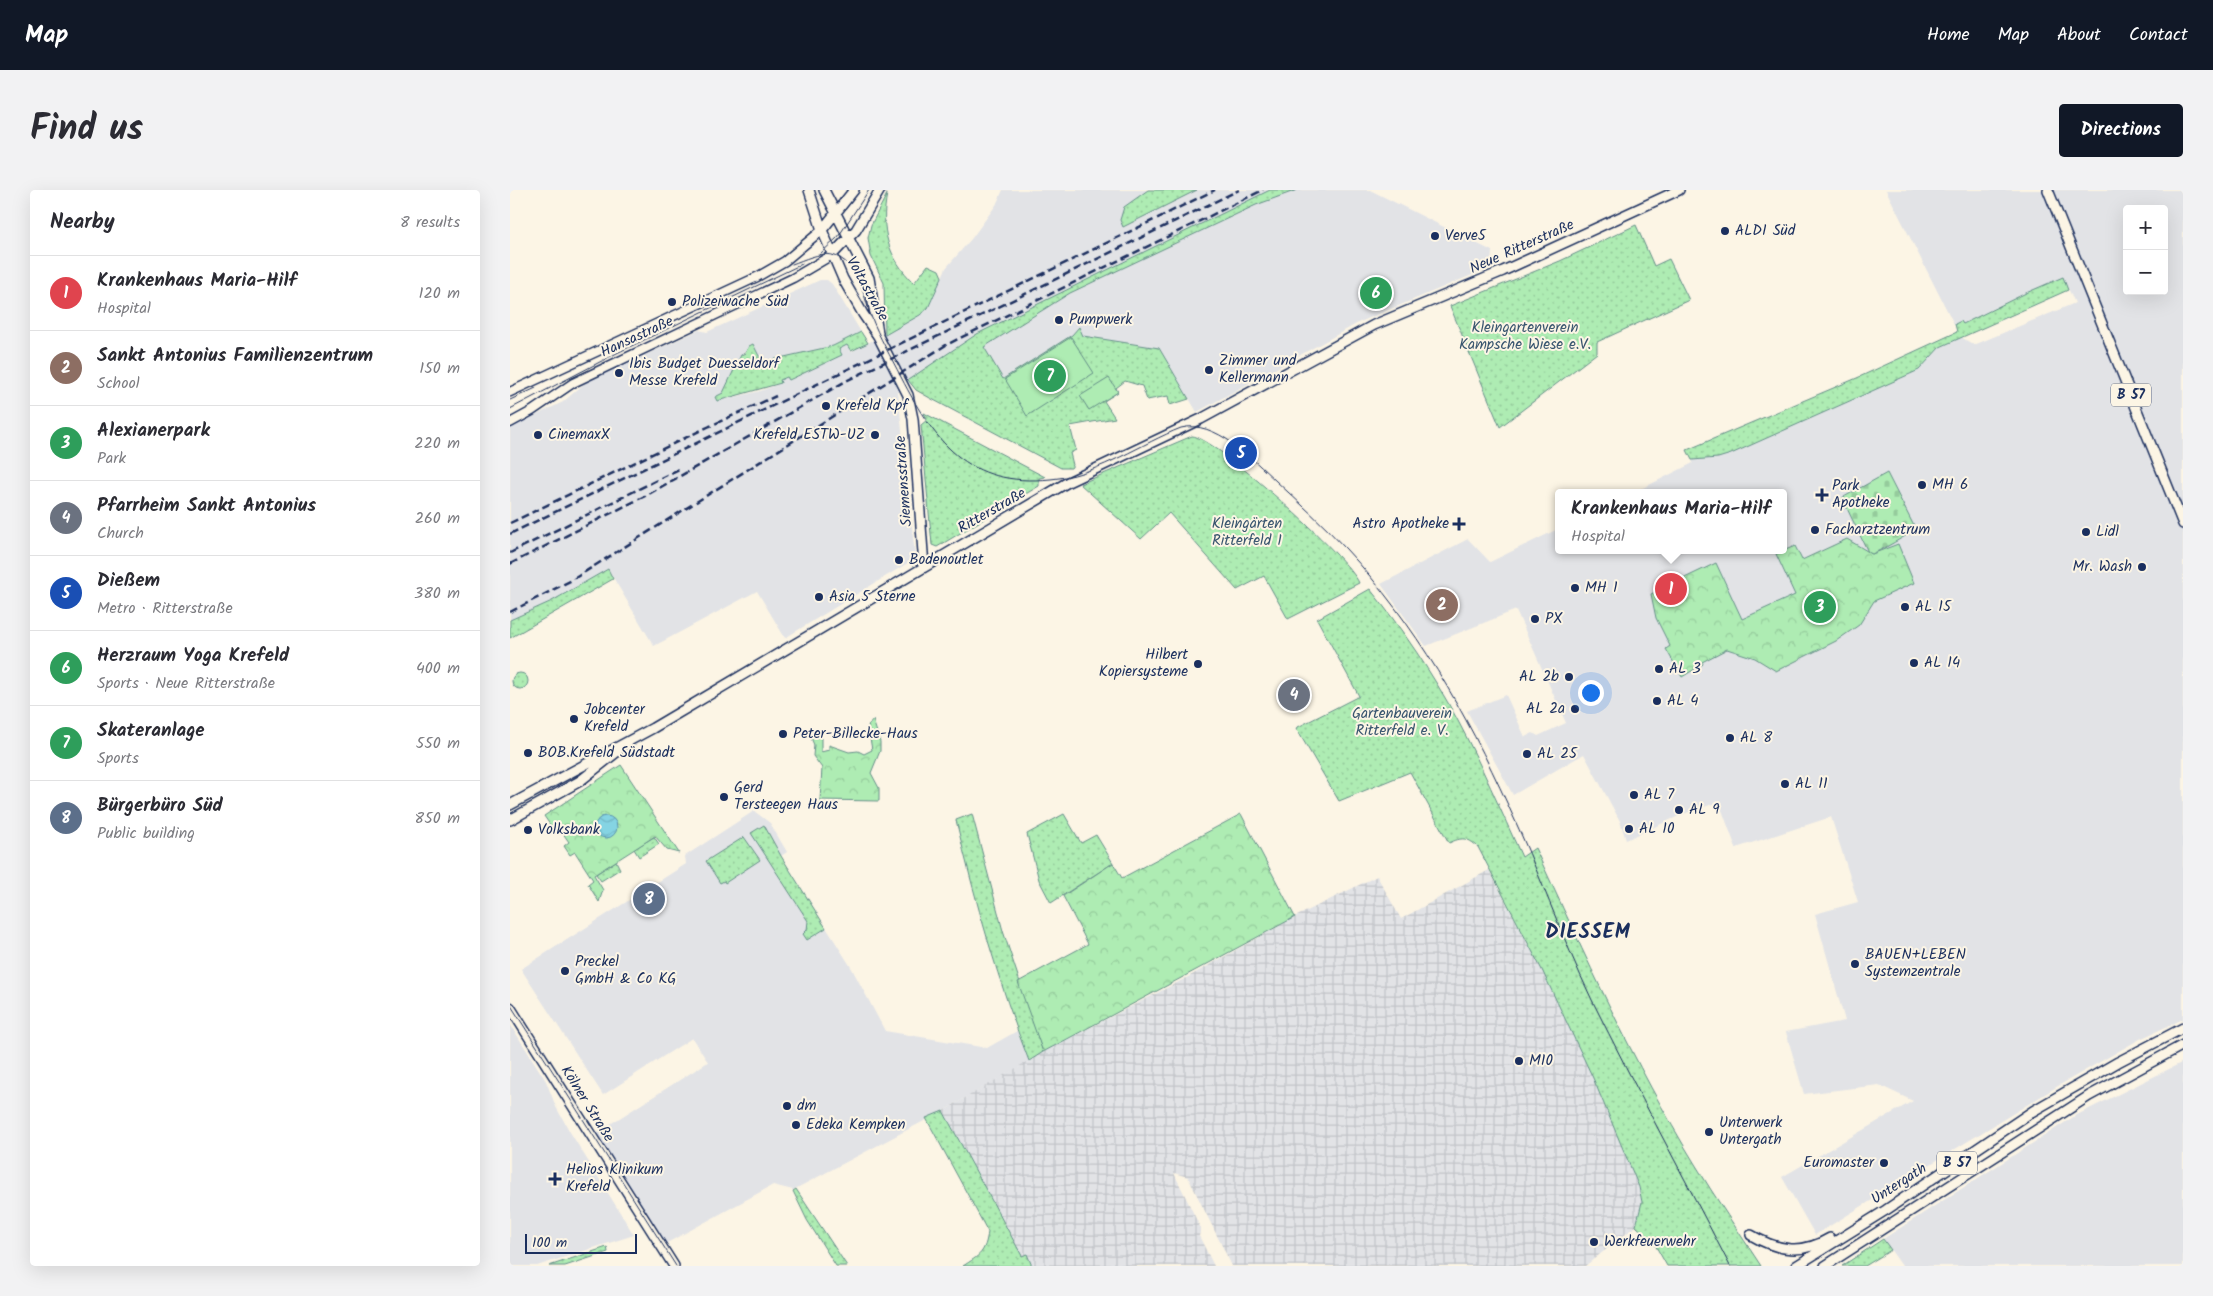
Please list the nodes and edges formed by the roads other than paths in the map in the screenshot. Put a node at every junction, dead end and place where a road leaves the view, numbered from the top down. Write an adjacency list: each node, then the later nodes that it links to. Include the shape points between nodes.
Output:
1 (809, 190): 8 (main road, Voltastraße)
2 (824, 190): 7 (main road, Voltastraße)
3 (854, 190): 7 (main road)
4 (880, 190): 9 (main road)
5 (1679, 190): 11 (main road, Neue Ritterstraße, via 1503,271)
6 (2048, 190): 16 (main road, B 57)
7 (835, 214): 8 (main road); 9 (main road, Voltastraße)
8 (822, 230): 10 (main road, Voltastraße); 13 (street, Hansastraße, via 785,261 757,277)
9 (849, 240): 10 (main road); 12 (main road, Voltastraße, via 871,283)
10 (832, 255): 12 (main road, Voltastraße, via 853,298); 15 (street, Hansastraße, via 793,278 581,379)
11 (1374, 325): 17 (main road, Ritterstraße, via 1201,419 1068,482)
12 (878, 336): 14 (main road, Voltastraße)
13 (510, 392)
14 (908, 395): 17 (main road, Siemensstraße, via 913,419)
15 (510, 423)
16 (2183, 524)
17 (924, 566): 18 (main road, Ritterstraße)
18 (634, 738): 19 (main road, Ritterstraße); 20 (main road, Ritterstraße, via 580,781)
19 (510, 805)
20 (510, 820)
21 (510, 1007): 28 (main road, Kölner Straße)
22 (2183, 1028): 24 (main road, Untergath / B 57)
23 (2183, 1045): 25 (main road, Untergath / B 57)
24 (2118, 1062): 25 (main road); 26 (main road, Untergath / B 57, via 2033,1111)
25 (2107, 1085): 30 (main road, Untergath / B 57)
26 (1886, 1210): 27 (main road, via 1808,1248 1776,1247); 29 (main road, Untergath / B 57)
27 (1751, 1235)
28 (674, 1266)
29 (1796, 1266)
30 (1825, 1266)

